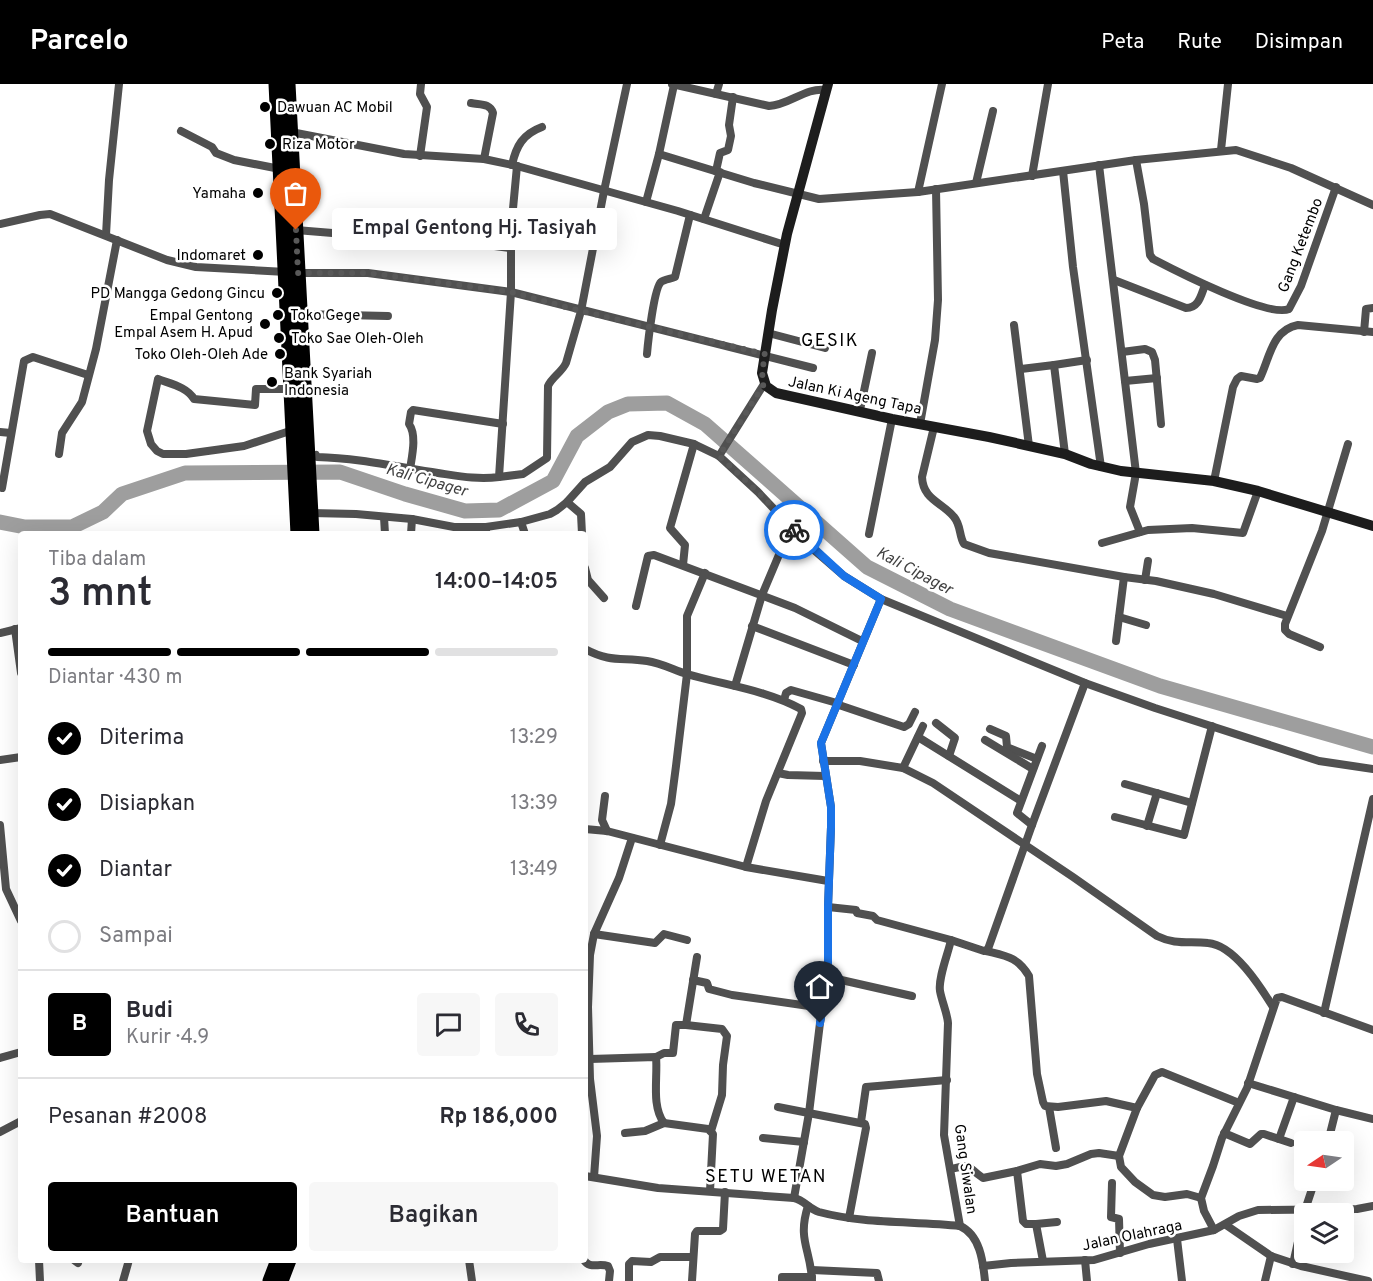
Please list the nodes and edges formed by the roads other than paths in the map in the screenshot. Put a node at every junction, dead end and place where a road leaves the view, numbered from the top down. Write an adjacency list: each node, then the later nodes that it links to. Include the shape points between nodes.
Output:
1 (118, 84): 42 (street)
2 (276, 84): 26 (highway)
3 (288, 84): 18 (highway)
4 (421, 84): 21 (street, via 420,94 427,108)
5 (627, 84): 33 (street)
6 (673, 84): 12 (street); 20 (street)
7 (719, 84): 12 (street)
8 (942, 84): 34 (street)
9 (1048, 84): 29 (street)
10 (1228, 84): 19 (street)
11 (827, 87): 13 (street, via 769,106); 35 (street)
12 (716, 94): 13 (street)
13 (733, 97): 27 (street, via 731,136 728,150 720,153)
14 (471, 104): 22 (street, via 492,108)
15 (993, 111): 30 (street)
16 (542, 127): 25 (street, via 521,140 514,153)
17 (181, 131): 26 (street, via 234,160)
18 (291, 132): 21 (street); 41 (highway)
19 (1221, 150): 23 (street); 31 (street, via 1246,152)
20 (659, 154): 27 (street); 36 (street)
21 (420, 156): 22 (street)
22 (484, 159): 25 (street)
23 (1136, 160): 24 (street); 50 (street, via 1150,255)
24 (1099, 165): 28 (street); 49 (street)
25 (514, 166): 33 (street); 47 (street)
26 (282, 170): 48 (highway)
27 (718, 171): 35 (street); 39 (street)
28 (1063, 171): 29 (street); 65 (street)
29 (1032, 176): 30 (street)
30 (976, 183): 32 (street)
31 (1336, 188): 37 (street); 50 (street, Gang Ketembo, via 1300,290 1287,310 1264,307)
32 (936, 189): 34 (street); 77 (street, via 938,300)
33 (604, 191): 36 (street); 53 (street)
34 (918, 192): 35 (street, via 819,199)
35 (800, 193): 46 (street)
36 (646, 202): 38 (street)
37 (1373, 205)
38 (690, 215): 39 (street); 57 (street, via 675,277 661,282)
39 (704, 219): 46 (street)
40 (0, 224): 42 (street, via 50,214)
41 (296, 230): 43 (street); 48 (highway)
42 (106, 235): 44 (street)
43 (369, 236)
44 (117, 240): 48 (street, via 196,267); 71 (street)
45 (479, 244): 47 (street)
46 (785, 245): 59 (street)
47 (510, 248): 51 (street)
48 (292, 273): 51 (street, via 369,273); 54 (highway); 73 (highway)
49 (1114, 280): 50 (street, via 1186,308 1195,306); 61 (street)
50 (1205, 285)
51 (511, 292): 53 (street); 76 (street)
52 (1373, 308): 58 (street, via 1366,309)
53 (581, 311): 57 (street); 93 (street, via 566,363 548,386 547,458 521,474)
54 (299, 315): 55 (street); 86 (highway)
55 (388, 316)
56 (1014, 325): 68 (street)
57 (650, 326): 63 (street); 64 (street)
58 (1369, 332): 94 (street, via 1298,326 1280,335 1269,351 1259,379 1241,376 1233,387)
59 (768, 333): 60 (street); 64 (street)
60 (825, 348)
61 (1122, 352): 69 (street, via 1149,350 1155,360); 70 (street)
62 (872, 353): 74 (street)
63 (647, 354)
64 (765, 354): 67 (street); 72 (street)
65 (1087, 360): 66 (street); 90 (street)
66 (1054, 365): 68 (street); 89 (street)
67 (813, 368)
68 (1021, 369): 85 (street)
69 (1157, 378): 70 (street); 78 (street)
70 (1125, 381): 92 (street)
71 (86, 382): 82 (street, via 40,358 27,359); 87 (street, via 82,402 62,434)
72 (764, 384): 74 (street, Jalan Ki Ageng Tapa, via 776,393); 88 (street)
73 (291, 389): 80 (highway); 80 (street, via 256,389 255,405 195,399 179,386 158,380 147,431 157,451 186,454 244,446)
74 (860, 410): 75 (street, Jalan Ki Ageng Tapa)
75 (892, 419): 77 (street, Jalan Ki Ageng Tapa); 114 (street)
76 (503, 424): 91 (street, via 413,410 409,424 413,446); 93 (street)
77 (920, 424): 79 (street, Jalan Ki Ageng Tapa)
78 (1161, 424)
79 (934, 427): 85 (street, Jalan Ki Ageng Tapa); 119 (street, via 922,485 954,516 964,544 988,553)
80 (293, 430): 86 (highway)
81 (0, 432): 82 (street)
82 (11, 433): 95 (street)
83 (694, 444): 88 (street); 98 (street, via 660,435 636,440); 117 (street, via 670,528 685,545)
84 (1347, 444): 99 (street)
85 (1029, 446): 89 (street, Jalan Ki Ageng Tapa)
86 (308, 452): 91 (street, via 317,457); 97 (highway)
87 (59, 454)
88 (721, 454): 105 (street)
89 (1065, 454): 90 (street, Jalan Ki Ageng Tapa)
90 (1101, 467): 92 (street, Jalan Ki Ageng Tapa)
91 (410, 469): 93 (street, via 485,479)
92 (1136, 473): 94 (street, Jalan Ki Ageng Tapa); 113 (street, via 1131,509)
93 (499, 477)
94 (1214, 481): 96 (street, Jalan Ki Ageng Tapa)
95 (2, 488)
96 (1251, 490): 99 (street, Jalan Ki Ageng Tapa); 113 (street, via 1243,532 1192,528)
97 (302, 491): 100 (highway); 106 (highway)
98 (567, 502): 103 (street, via 550,514); 112 (street, via 581,514)
99 (1328, 512): 104 (street, Jalan Ki Ageng Tapa); 126 (street)
100 (311, 513): 101 (street); 107 (highway)
101 (384, 517): 102 (street); 108 (street)
102 (412, 519): 109 (street); 110 (street)
103 (521, 522): 110 (street); 111 (street)
104 (1373, 526)
105 (793, 530): 122 (street); 124 (street, via 844,576)
106 (298, 531)
107 (312, 531)
108 (385, 531)
109 (411, 531)
110 (486, 531)
111 (524, 531)
112 (582, 531)
113 (1140, 532): 115 (street)
114 (868, 534)
115 (1102, 543)
116 (1148, 561): 121 (street)
117 (682, 565): 118 (street); 125 (street, via 649,555)
118 (705, 573): 122 (street); 137 (street, via 687,615)
119 (1124, 578): 121 (street); 127 (street)
120 (588, 580): 123 (street)
121 (1145, 580): 126 (street, via 1214,594)
122 (762, 596): 129 (street); 132 (street)
123 (604, 598)
124 (881, 599): 132 (street); 138 (street)
125 (636, 606)
126 (1287, 616): 134 (street, via 1285,630 1289,634)
127 (1119, 617): 128 (street); 133 (street)
128 (1146, 625)
129 (752, 626): 136 (street); 139 (street)
130 (18, 629): 131 (street)
131 (0, 633)
132 (862, 641): 136 (street)
133 (1116, 641)
134 (1320, 647)
135 (588, 650): 137 (street, via 611,659 646,661)
136 (854, 665): 141 (street)
137 (687, 674): 139 (street); 176 (street, via 674,788)
138 (1085, 683): 145 (street); 170 (street)
139 (735, 686): 140 (street)
140 (784, 700): 141 (street, via 791,690); 160 (street, via 802,712)
141 (836, 703): 142 (street, via 904,727); 156 (street, via 821,743)
142 (915, 712)
143 (936, 723): 152 (street, via 955,738)
144 (923, 726): 148 (street)
145 (1212, 726): 159 (street, via 1319,761); 167 (street)
146 (990, 729): 147 (street)
147 (1006, 736): 151 (street); 154 (street, via 1009,748)
148 (918, 737): 152 (street); 157 (street)
149 (985, 740): 151 (street)
150 (1042, 746): 154 (street)
151 (1000, 749): 158 (street)
152 (949, 756): 166 (street)
153 (18, 757): 155 (street)
154 (1037, 759): 158 (street)
155 (0, 760)
156 (823, 761): 157 (street, via 860,761); 161 (street)
157 (903, 768): 175 (street, via 933,783)
158 (1033, 769): 166 (street)
159 (1373, 769)
160 (778, 773): 161 (street); 178 (street)
161 (825, 776): 179 (street, via 831,807)
162 (1125, 784): 163 (street)
163 (1157, 793): 167 (street); 171 (street)
164 (605, 796): 173 (street, via 602,820)
165 (1373, 799): 193 (street)
166 (1021, 801): 170 (street, via 1017,813)
167 (1192, 803): 171 (street, via 1184,835)
168 (1115, 817): 171 (street)
169 (0, 825): 177 (street)
170 (1032, 825): 175 (street)
171 (1147, 826)
172 (588, 829): 173 (street)
173 (607, 831): 174 (street)
174 (632, 838): 176 (street); 182 (street, via 619,878)
175 (1025, 844): 185 (street); 191 (street, via 1157,936 1179,943 1222,946)
176 (660, 845): 178 (street)
177 (1, 851): 181 (street, via 6,889)
178 (746, 867): 179 (street)
179 (828, 881): 180 (street)
180 (828, 907): 184 (street, via 856,910 877,920); 187 (street)
181 (18, 915)
182 (591, 938): 183 (street, via 656,943 664,934); 190 (street)
183 (687, 940)
184 (951, 940): 185 (street); 201 (street, Gang Siwalan, via 940,986 948,1023)
185 (986, 951): 206 (street, via 1012,957 1029,976 1037,1074 1043,1102)
186 (697, 957): 188 (street)
187 (828, 977): 189 (street); 192 (street)
188 (693, 980): 192 (street, via 732,995); 194 (street)
189 (912, 996)
190 (588, 1004)
191 (1274, 1007): 193 (street, via 1277,998 1282,997); 202 (street)
192 (823, 1008): 209 (street)
193 (1324, 1013): 195 (street)
194 (686, 1025): 198 (street, via 676,1027 673,1053); 214 (street, via 722,1029 727,1036 722,1095)
195 (1373, 1030)
196 (588, 1036): 200 (street)
197 (18, 1053): 199 (street)
198 (656, 1057): 200 (street); 213 (street, via 657,1102)
199 (0, 1058)
200 (591, 1059): 228 (street, via 597,1137)
201 (947, 1080): 211 (street, via 866,1087); 225 (street, Gang Siwalan, via 944,1135)
202 (1248, 1083): 203 (street); 204 (street)
203 (1294, 1096): 208 (street); 220 (street)
204 (1239, 1103): 207 (street, via 1162,1072 1155,1075); 218 (street)
205 (778, 1107): 209 (street)
206 (1049, 1107): 207 (street, via 1106,1101); 223 (street)
207 (1137, 1108): 224 (street)
208 (1336, 1110): 210 (street); 215 (street)
209 (809, 1113): 211 (street); 221 (street)
210 (1373, 1119)
211 (861, 1122): 238 (street, via 866,1128)
212 (18, 1123): 216 (street)
213 (664, 1123): 214 (street); 217 (street, via 645,1131)
214 (711, 1131): 230 (street)
215 (1331, 1131)
216 (0, 1132)
217 (625, 1132)
218 (1224, 1133): 220 (street, via 1250,1144 1261,1134); 233 (street)
219 (763, 1138): 221 (street)
220 (1280, 1139): 222 (street)
221 (804, 1142): 232 (street)
222 (1290, 1143)
223 (1056, 1148)
224 (1119, 1156): 226 (street, via 1099,1153 1067,1164 1040,1164); 233 (street, via 1121,1167 1153,1195 1187,1194)
225 (951, 1169): 226 (street, via 966,1165 983,1178); 242 (street, Gang Siwalan)
226 (1017, 1171): 240 (street, via 1023,1221)
227 (588, 1176): 228 (street)
228 (594, 1177): 230 (street, via 658,1188)
229 (1112, 1183): 245 (street, via 1111,1217 1119,1219)
230 (710, 1191): 231 (street)
231 (725, 1192): 232 (street); 247 (street, via 723,1229 696,1232)
232 (794, 1198): 234 (street)
233 (1201, 1198): 243 (street)
234 (808, 1206): 238 (street); 258 (street, via 802,1230)
235 (1373, 1206): 236 (street, Jalan Olahraga)
236 (1354, 1207)
237 (1294, 1210): 241 (street, Jalan Olahraga, via 1258,1210)
238 (849, 1218): 242 (street)
239 (1057, 1222): 240 (street)
240 (1036, 1224): 250 (street)
241 (1226, 1224): 243 (street, Jalan Olahraga); 246 (street)
242 (960, 1226): 257 (street, via 973,1236)
243 (1214, 1230): 244 (street, Jalan Olahraga)
244 (1177, 1239): 245 (street, Jalan Olahraga); 270 (street)
245 (1120, 1253): 248 (street, Jalan Olahraga)
246 (1271, 1256): 256 (street); 271 (street)
247 (693, 1257): 264 (street, via 632,1261); 265 (street)
248 (1085, 1260): 250 (street, Jalan Olahraga); 269 (street)
249 (1294, 1260): 256 (street)
250 (1043, 1261): 257 (street, Jalan Olahraga)
251 (39, 1263): 259 (street)
252 (277, 1263): 260 (highway)
253 (288, 1263): 261 (highway)
254 (469, 1263): 262 (street)
255 (586, 1263): 263 (street, via 608,1266)
256 (1293, 1264): 272 (street)
257 (983, 1266): 268 (street)
258 (812, 1276): 266 (street, via 782,1277); 267 (street, via 877,1273)
259 (40, 1281)
260 (270, 1281)
261 (281, 1281)
262 (472, 1281)
263 (609, 1281)
264 (628, 1281)
265 (692, 1281)
266 (782, 1281)
267 (879, 1281)
268 (985, 1281)
269 (1087, 1281)
270 (1182, 1281)
271 (1265, 1281)
272 (1368, 1281)

